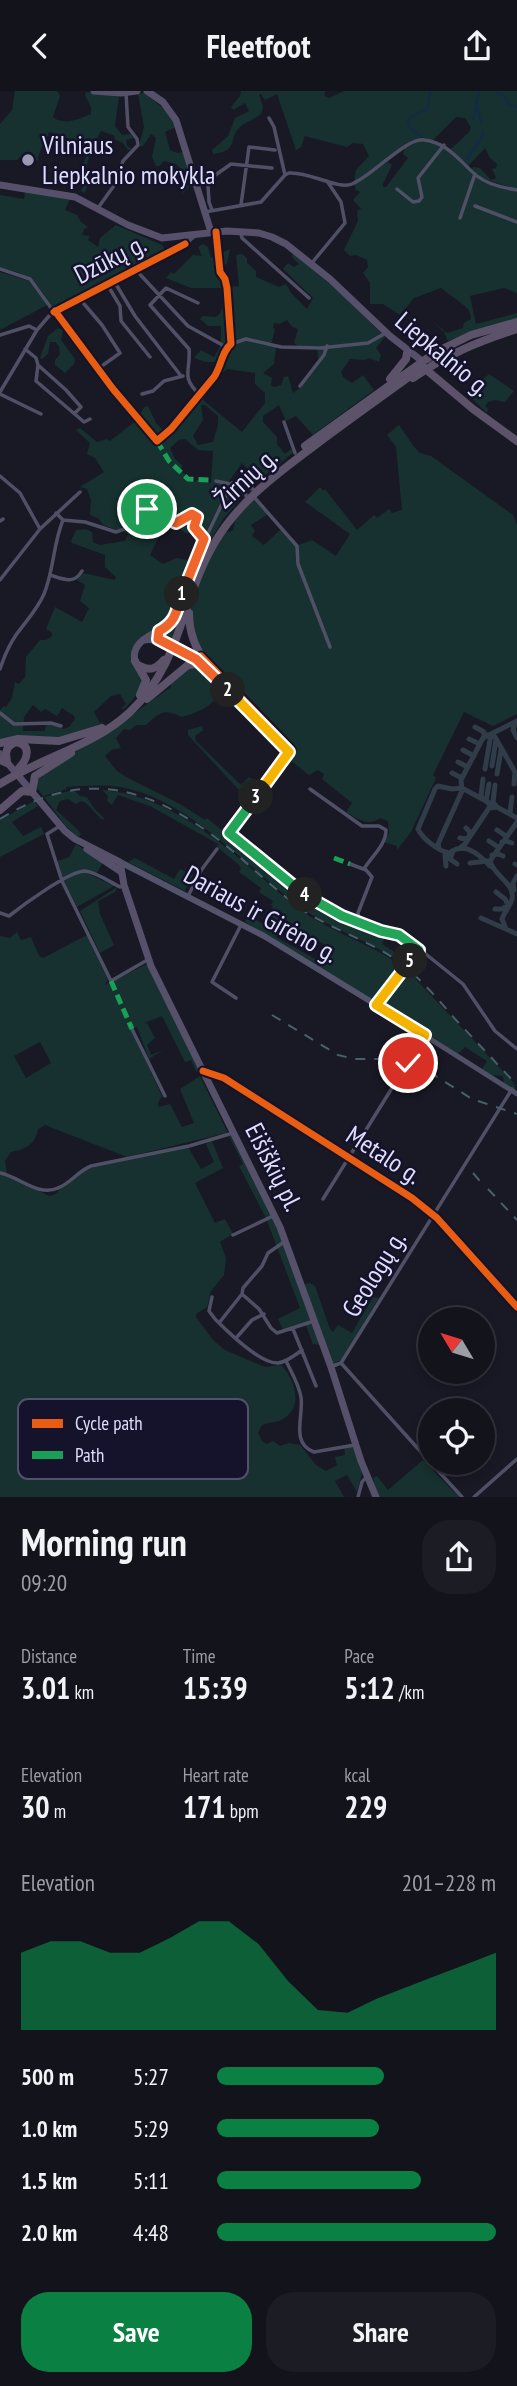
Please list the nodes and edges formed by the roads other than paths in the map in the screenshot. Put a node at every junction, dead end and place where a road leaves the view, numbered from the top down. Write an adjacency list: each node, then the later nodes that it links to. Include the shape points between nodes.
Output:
1 (94, 91): 4 (main road)
2 (137, 91): 4 (main road)
3 (147, 91): 23 (main road, via 163,102 176,120)
4 (126, 93): 22 (street, via 128,127 138,145 123,161)
5 (269, 118): 12 (street)
6 (444, 145): 11 (street); 16 (street, via 412,141 355,183); 17 (street, via 418,178 419,201 413,202)
7 (275, 150): 8 (street, via 249,147)
8 (248, 165): 10 (street); 14 (street, via 228,165); 20 (street)
9 (200, 166): 14 (street)
10 (272, 168)
11 (475, 174): 18 (street); 24 (street)
12 (285, 175): 13 (street); 20 (street, via 263,200)
13 (326, 180): 16 (street); 19 (street)
14 (207, 181): 23 (street)
15 (0, 185): 22 (main road, Liepkalnio g., via 71,195)
16 (339, 185): 19 (street)
17 (397, 189)
18 (517, 190)
19 (334, 191): 30 (street, via 345,224)
20 (242, 205): 23 (street)
21 (475, 206): 25 (street)
22 (98, 209): 28 (main road, Liepkalnio g., via 156,237)
23 (209, 211): 26 (main road)
24 (460, 218)
25 (517, 222)
26 (214, 232): 27 (main road, Liepkalnio g.); 28 (main road, Liepkalnio g.); 47 (street, via 227,288)
27 (241, 232): 30 (main road, Liepkalnio g., via 273,237); 37 (street, via 242,238)
28 (192, 235): 29 (main road)
29 (185, 244): 32 (street, Dzūkų g.)
30 (311, 264): 40 (main road, Liepkalnio g.)
31 (0, 269): 39 (street, via 30,279)
32 (135, 269): 33 (street, Dzūkų g.); 35 (street)
33 (113, 281): 34 (street, Dzūkų g.); 58 (street)
34 (107, 284): 36 (street, Dzūkų g.); 52 (street, via 120,307 120,320)
35 (159, 294): 38 (street, via 166,288); 49 (street, via 188,326); 57 (street, via 151,306 189,349)
36 (79, 298): 39 (street, Dzūkų g.); 56 (street, via 120,353)
37 (309, 298)
38 (198, 303)
39 (55, 311): 43 (street, Dzūkų g.); 56 (street)
40 (370, 317): 44 (main road, Liepkalnio g.); 55 (main road, Liepkalnio g.)
41 (478, 325): 45 (highway)
42 (517, 326): 45 (highway, via 495,324); 53 (highway); 55 (highway)
43 (37, 330): 46 (street, via 29,325); 50 (street, Dzūkų g.)
44 (384, 334): 48 (street, via 370,343); 51 (main road, Liepkalnio g.)
45 (472, 334): 55 (highway, via 453,342)
46 (0, 335)
47 (231, 344): 48 (street, via 246,339 295,349); 49 (street)
48 (327, 346): 59 (street)
49 (226, 347): 63 (street, via 219,369)
50 (24, 349): 54 (street); 61 (street, Dzūkų g.)
51 (407, 353): 55 (main road, Liepkalnio g.); 60 (highway)
52 (150, 357)
53 (434, 358)
54 (38, 365): 64 (street, via 36,381); 64 (street, via 81,407)
55 (421, 367): 60 (highway); 68 (highway, Liepkalnio g.); 70 (highway, Žirnių g.); 75 (highway); 79 (highway, Žirnių g., via 265,483)
56 (99, 368): 63 (street, via 157,440)
57 (187, 374): 58 (street); 63 (street)
58 (181, 376): 62 (street)
59 (300, 386)
60 (382, 389): 69 (highway)
61 (0, 393): 65 (street)
62 (142, 394)
63 (200, 395)
64 (75, 413): 66 (street, via 84,422)
65 (41, 414)
66 (90, 419)
67 (284, 422): 69 (street)
68 (514, 438)
69 (295, 453): 70 (highway)
70 (274, 472): 75 (highway, Žirnių g.)
71 (0, 476): 78 (street, via 20,493)
72 (216, 481): 73 (street)
73 (232, 484): 75 (street); 80 (street)
74 (80, 492): 76 (street)
75 (251, 494): 79 (highway); 89 (street, via 297,546 298,564); 90 (highway, Žirnių g., via 222,524 205,552)
76 (56, 513): 77 (street); 78 (street)
77 (63, 520): 80 (street, via 118,532 144,509 176,523 192,514 197,519 194,527); 82 (street)
78 (40, 529): 83 (street)
79 (219, 536): 84 (highway, Žirnių g.)
80 (204, 539): 85 (street)
81 (82, 571): 82 (street, via 72,580)
82 (50, 575): 93 (street)
83 (0, 580)
84 (190, 599): 92 (highway, via 192,636); 96 (highway, Žirnių g., via 167,664)
85 (169, 625): 86 (main road)
86 (159, 631): 87 (main road); 88 (main road)
87 (144, 640): 88 (main road); 91 (main road, via 135,649)
88 (160, 641): 92 (main road)
89 (330, 647)
90 (165, 659): 91 (highway, via 152,669); 94 (highway, Žirnių g.)
91 (135, 661): 94 (highway, via 146,680)
92 (208, 667): 96 (highway, via 188,665); 119 (main road, via 289,750 229,833 300,892)
93 (0, 669)
94 (140, 695): 98 (highway, Žirnių g.)
95 (0, 713): 97 (street, via 14,725)
96 (128, 714): 98 (highway, Žirnių g.)
97 (61, 726)
98 (102, 730): 99 (highway, via 66,740); 102 (highway, Žirnių g.); 103 (highway, Žirnių g.); 106 (highway, via 37,775)
99 (0, 743)
100 (0, 754): 101 (main road, Dariaus ir Girėno g.)
101 (4, 761): 102 (highway, via 8,747 22,743 27,755); 104 (main road, Dariaus ir Girėno g.)
102 (19, 768): 103 (highway, Žirnių g.)
103 (2, 779)
104 (23, 781): 106 (main road, Dariaus ir Girėno g.); 107 (highway)
105 (310, 789): 113 (street, via 362,827 386,830)
106 (32, 792): 107 (highway, via 22,791); 108 (main road, Dariaus ir Girėno g.)
107 (0, 808)
108 (60, 826): 109 (main road, Dariaus ir Girėno g.); 115 (street, via 47,834)
109 (75, 839): 111 (main road, Dariaus ir Girėno g.); 114 (main road)
110 (217, 849): 117 (street)
111 (120, 862): 114 (main road, Eišiškių pl.); 117 (main road, Dariaus ir Girėno g.)
112 (350, 864): 113 (street)
113 (365, 869): 119 (street, via 372,880)
114 (121, 872): 116 (main road, Eišiškių pl.)
115 (62, 881): 116 (street, via 83,871); 118 (street, via 9,915); 122 (street, via 111,982)
116 (124, 885): 122 (main road, Eišiškių pl.)
117 (188, 896): 120 (main road, Dariaus ir Girėno g.)
118 (0, 913)
119 (358, 922): 121 (main road, via 399,935)
120 (241, 923): 123 (street, via 212,982); 124 (main road, Dariaus ir Girėno g.)
121 (421, 951): 124 (main road); 127 (street, via 463,984 492,1027)
122 (149, 959): 128 (main road, Eišiškių pl.)
123 (236, 998)
124 (377, 1006): 126 (street, Dariaus ir Girėno g.)
125 (132, 1029): 130 (street)
126 (425, 1035): 129 (street, Dariaus ir Girėno g.); 132 (street)
127 (517, 1049)
128 (204, 1071): 131 (main road, Eišiškių pl.); 132 (street, Metalo g., via 224,1078)
129 (514, 1092): 136 (street, Geologų g.)
130 (165, 1096)
131 (233, 1133): 133 (street, via 91,1166 50,1190 42,1191); 135 (main road, Eišiškių pl.)
132 (350, 1158): 134 (street); 136 (street, Metalo g.)
133 (0, 1173)
134 (323, 1199)
135 (275, 1215): 137 (street); 138 (main road, Eišiškių pl.)
136 (434, 1215): 141 (street, Metalo g.); 149 (street, Geologų g.)
137 (233, 1235)
138 (286, 1241): 139 (street, via 268,1254); 143 (main road, Eišiškių pl.)
139 (242, 1294): 142 (street); 144 (street)
140 (212, 1297): 144 (street, via 209,1311)
141 (517, 1307)
142 (264, 1314): 145 (street, via 276,1333); 146 (street)
143 (314, 1321): 145 (street); 150 (main road, Eišiškių pl.)
144 (219, 1323): 146 (street)
145 (293, 1329): 147 (street)
146 (236, 1338): 148 (street, via 262,1359)
147 (302, 1350): 148 (street); 151 (street)
148 (286, 1361): 152 (street, via 301,1396 299,1431 304,1446 314,1452)
149 (341, 1363): 150 (street); 153 (street)
150 (331, 1367): 152 (main road, Eišiškių pl.)
151 (316, 1386)
152 (355, 1445): 156 (main road, Eišiškių pl.)
153 (418, 1449)
154 (517, 1459): 160 (street)
155 (442, 1475): 159 (street)
156 (367, 1476): 157 (street); 158 (main road, Eišiškių pl.)
157 (358, 1497)
158 (376, 1497)
159 (462, 1497)
160 (474, 1497)

